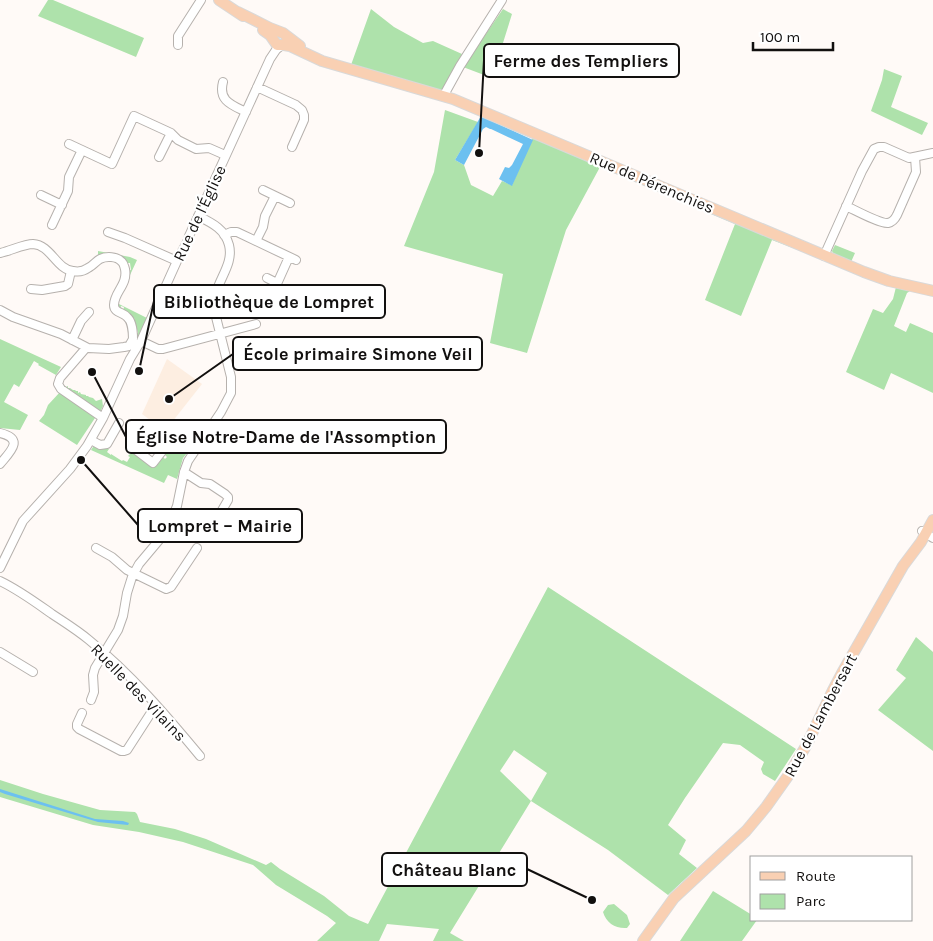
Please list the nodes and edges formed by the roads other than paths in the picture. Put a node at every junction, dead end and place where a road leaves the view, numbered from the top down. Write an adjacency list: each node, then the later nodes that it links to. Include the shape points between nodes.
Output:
1 (201, 0): 5 (street, via 178,36)
2 (219, 0): 4 (main road, Rue de Pérenchies, via 270,28)
3 (502, 0): 8 (street)
4 (280, 40): 7 (street, Rue de l'Église); 8 (main road, Rue de Pérenchies, via 318,60)
5 (178, 45)
6 (223, 82): 9 (street, via 225,99)
7 (258, 87): 9 (street, Rue de l'Église); 12 (street, via 302,110 304,120)
8 (444, 96): 30 (main road, Rue de Pérenchies)
9 (246, 112): 15 (street, Rue de l'Église)
10 (171, 132): 13 (street, via 134,116 112,164); 15 (street, via 178,140 196,149 208,147); 16 (street)
11 (69, 144): 13 (street)
12 (292, 147)
13 (82, 150): 22 (street)
14 (933, 153): 17 (street)
15 (226, 155): 24 (street, Rue de l'Église)
16 (159, 157)
17 (915, 157): 23 (street, via 906,157 882,147 875,148); 23 (street, via 916,172 893,221 883,223)
18 (263, 190): 20 (street)
19 (41, 195): 22 (street)
20 (275, 196): 21 (street); 28 (street)
21 (290, 203)
22 (62, 205): 25 (street)
23 (846, 206): 30 (street)
24 (198, 216): 27 (street); 31 (street, Rue de l'Église)
25 (52, 224)
26 (108, 232): 31 (street)
27 (224, 235): 28 (street, via 236,232); 39 (street, via 230,255 216,289 214,304)
28 (256, 241): 33 (street, via 292,258 276,285)
29 (0, 253): 32 (street, via 37,245)
30 (824, 256): 35 (main road, Rue de Pérenchies, via 884,280)
31 (177, 261): 41 (street, Rue de l'Église)
32 (71, 271): 34 (street, via 65,286); 41 (street, via 85,270 104,258 121,261 126,278 114,307 128,318)
33 (267, 278)
34 (31, 289)
35 (933, 291)
36 (0, 310): 40 (street)
37 (89, 312): 40 (street)
38 (256, 324): 39 (street)
39 (220, 334): 41 (street, via 160,349); 47 (street, via 231,377 231,393 224,409)
40 (72, 340): 42 (street)
41 (138, 341): 42 (street, via 124,347); 43 (street, Rue de l'Église)
42 (86, 348): 43 (street, via 58,384 59,388)
43 (103, 418): 46 (street, Rue de l'Église)
44 (119, 423): 46 (street, via 107,444 100,445)
45 (0, 433): 49 (street, via 9,436 14,444)
46 (91, 440): 57 (street, Rue de l'Église, via 70,469 23,521)
47 (201, 441): 48 (street); 50 (street)
48 (167, 445)
49 (0, 464)
50 (184, 472): 52 (street, via 227,495 228,500); 58 (street, via 171,521)
51 (933, 511): 54 (main road, Rue de Lambersart)
52 (221, 512)
53 (933, 520): 54 (main road, Rue de Lambersart)
54 (927, 534): 67 (main road, Rue de Lambersart, via 903,566 833,690 806,746 777,793 746,830 674,898)
55 (96, 548): 58 (street)
56 (197, 548): 58 (street, via 169,588)
57 (1, 565)
58 (134, 573): 61 (street, via 126,592 120,626)
59 (0, 581): 61 (street, Ruelle des Vilains)
60 (0, 652): 62 (street)
61 (104, 652): 63 (street, via 94,670); 64 (street, Ruelle des Vilains)
62 (33, 672)
63 (91, 700)
64 (156, 705): 65 (street, via 124,751 78,728); 66 (street, Ruelle des Vilains)
65 (82, 713)
66 (200, 756)
67 (643, 941)

